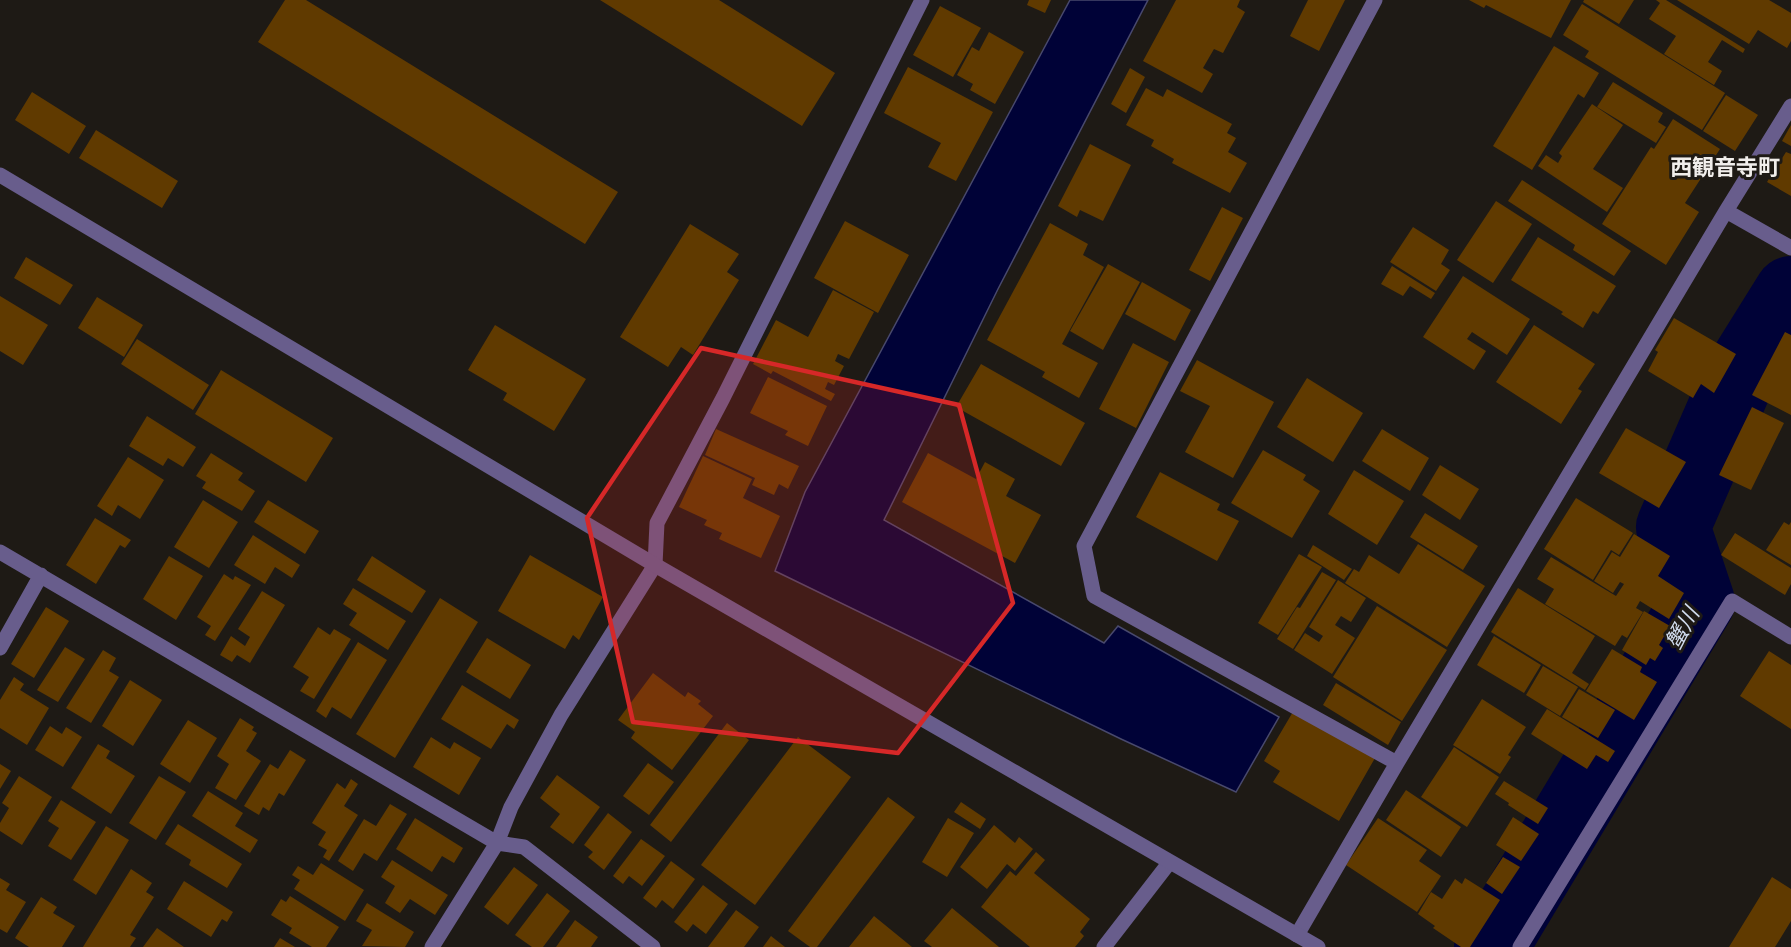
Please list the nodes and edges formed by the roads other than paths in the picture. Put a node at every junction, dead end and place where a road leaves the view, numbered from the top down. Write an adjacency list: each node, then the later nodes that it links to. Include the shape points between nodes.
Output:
1 (922, 0): 8 (street, via 657,523)
2 (1375, 0): 12 (street, via 1083,546 1094,596)
3 (1791, 106): 5 (street)
4 (0, 176): 8 (street)
5 (1726, 211): 6 (street); 12 (street)
6 (1791, 248)
7 (0, 552): 9 (street)
8 (655, 566): 13 (street, via 561,715 511,807); 14 (street)
9 (41, 575): 11 (street); 13 (street)
10 (1791, 637): 20 (street, via 1732,601)
11 (0, 648)
12 (1397, 763): 15 (street)
13 (497, 843): 16 (street); 17 (street, via 524,847)
14 (1169, 863): 15 (street); 18 (street)
15 (1294, 941): 19 (street)
16 (432, 947)
17 (653, 947)
18 (1104, 947)
19 (1318, 947)
20 (1520, 947)

